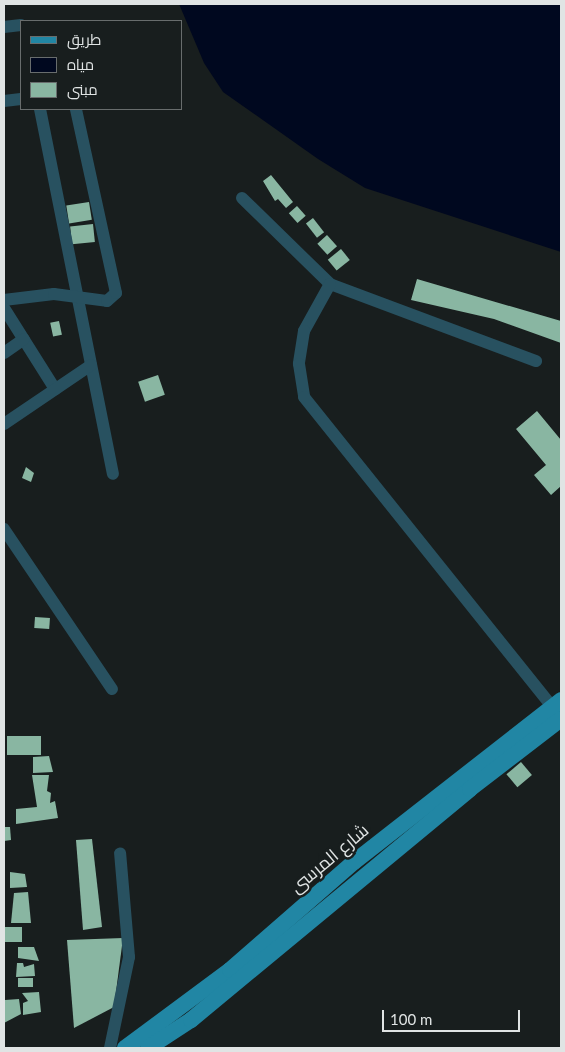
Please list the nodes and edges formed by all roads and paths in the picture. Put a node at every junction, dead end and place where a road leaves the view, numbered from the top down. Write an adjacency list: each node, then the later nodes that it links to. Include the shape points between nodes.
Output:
1 (20, 25): 2 (street)
2 (4, 27)
3 (20, 99): 4 (street)
4 (4, 102)
5 (40, 110): 9 (street)
6 (76, 110): 9 (street, via 117,290 107,301)
7 (242, 198): 8 (street)
8 (330, 284): 14 (street); 21 (street, via 304,332 299,364 304,397)
9 (77, 296): 10 (street, via 40,294); 15 (street)
10 (4, 300)
11 (4, 308): 12 (street)
12 (24, 339): 13 (street); 16 (street)
13 (4, 353)
14 (536, 361)
15 (91, 364): 16 (street); 18 (street)
16 (55, 389): 17 (street)
17 (4, 424)
18 (113, 474)
19 (4, 529): 20 (street)
20 (112, 689)
21 (558, 709): 23 (main road, شارع المرسى, via 470,788 191,1020); 25 (main road, شارع المرسى, via 354,862 230,970)
22 (120, 853): 24 (street, via 129,957)
23 (154, 1046)
24 (110, 1048)
25 (125, 1048)

